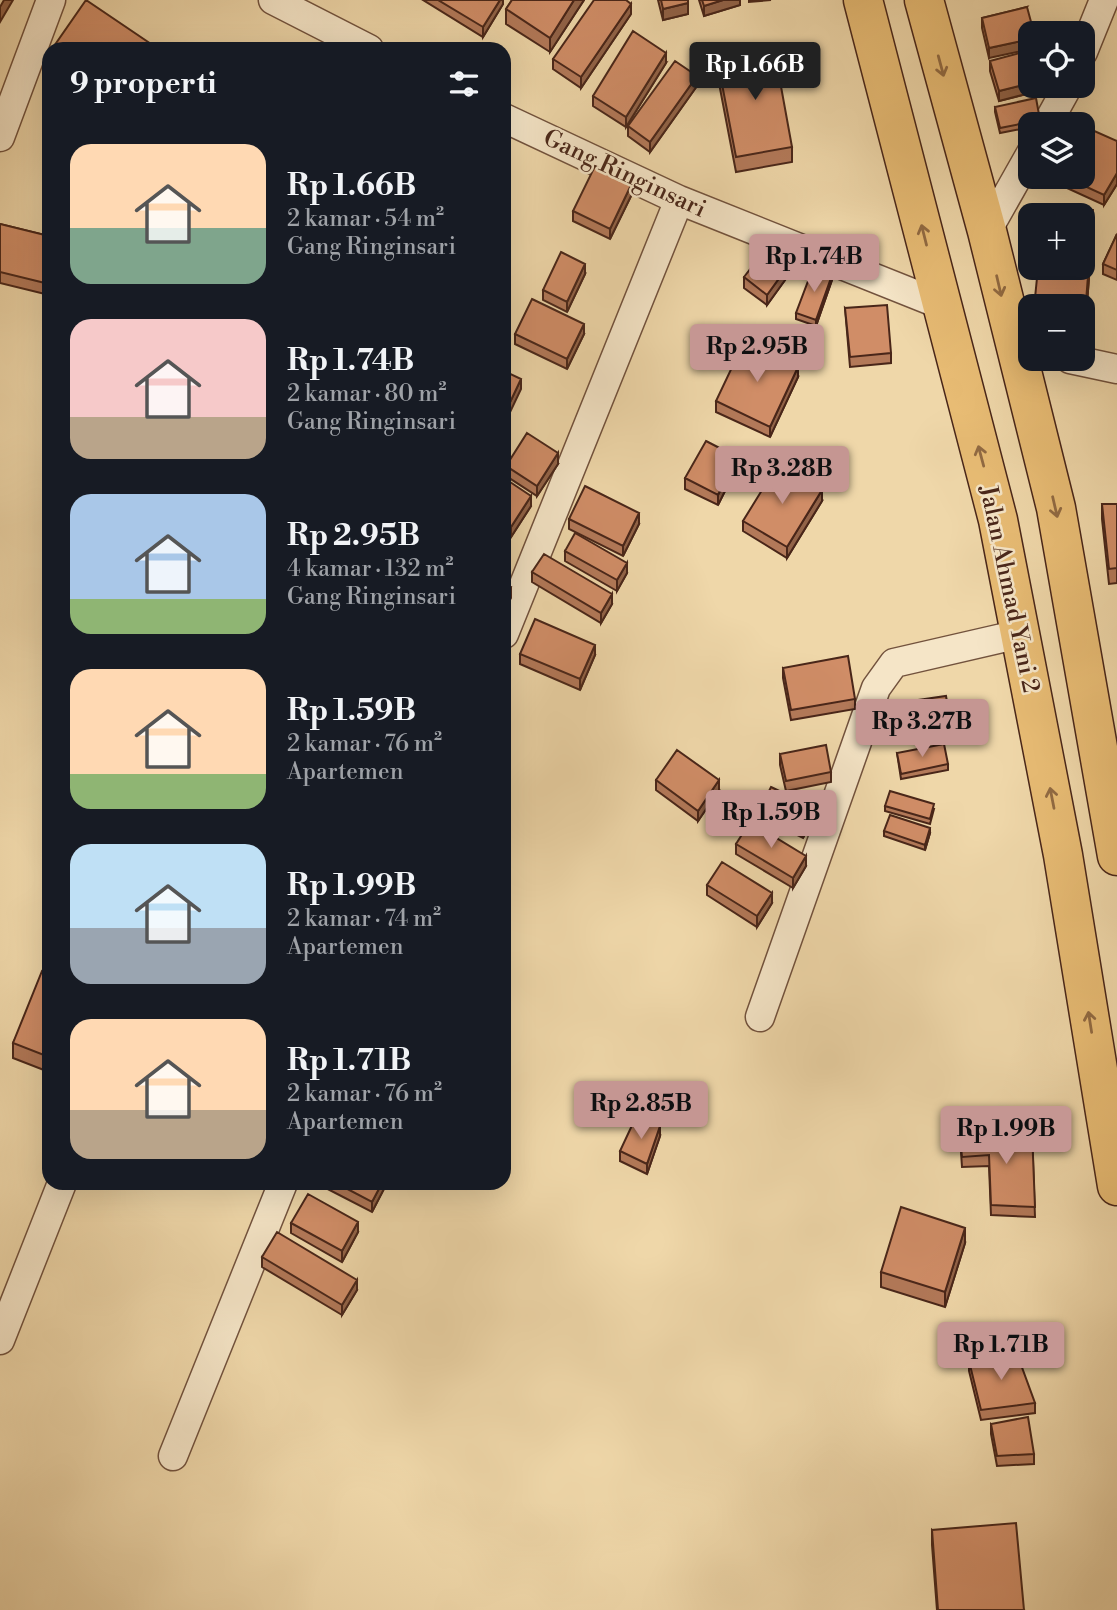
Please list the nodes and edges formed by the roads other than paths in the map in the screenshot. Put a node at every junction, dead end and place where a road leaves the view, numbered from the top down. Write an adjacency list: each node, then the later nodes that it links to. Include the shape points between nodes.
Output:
1 (51, 0): 9 (street)
2 (273, 0): 7 (street)
3 (863, 0): 13 (highway, Jalan Ahmad Yani 2, one-way to 3)
4 (924, 0): 12 (highway, one-way to 12)
5 (1104, 0): 6 (street)
6 (1095, 22)
7 (355, 42)
8 (511, 121): 11 (street, Gang Ringinsari)
9 (0, 137)
10 (1018, 176): 12 (street)
11 (679, 200): 13 (street, Gang Ringinsari); 18 (street)
12 (987, 231): 14 (highway, one-way to 14)
13 (942, 305): 19 (highway, Jalan Ahmad Yani 2, one-way to 13, via 998,520)
14 (1018, 336)
15 (1095, 364): 16 (street)
16 (1117, 369)
17 (1027, 371): 20 (highway, one-way to 20, via 1056,508)
18 (511, 617)
19 (1020, 634): 21 (street, via 894,663 876,688); 22 (highway, Jalan Ahmad Yani 2, one-way to 19, via 1063,855)
20 (1117, 856)
21 (760, 1017)
22 (1117, 1186)
23 (59, 1190): 25 (street)
24 (280, 1190): 26 (street)
25 (0, 1340)
26 (173, 1457)

